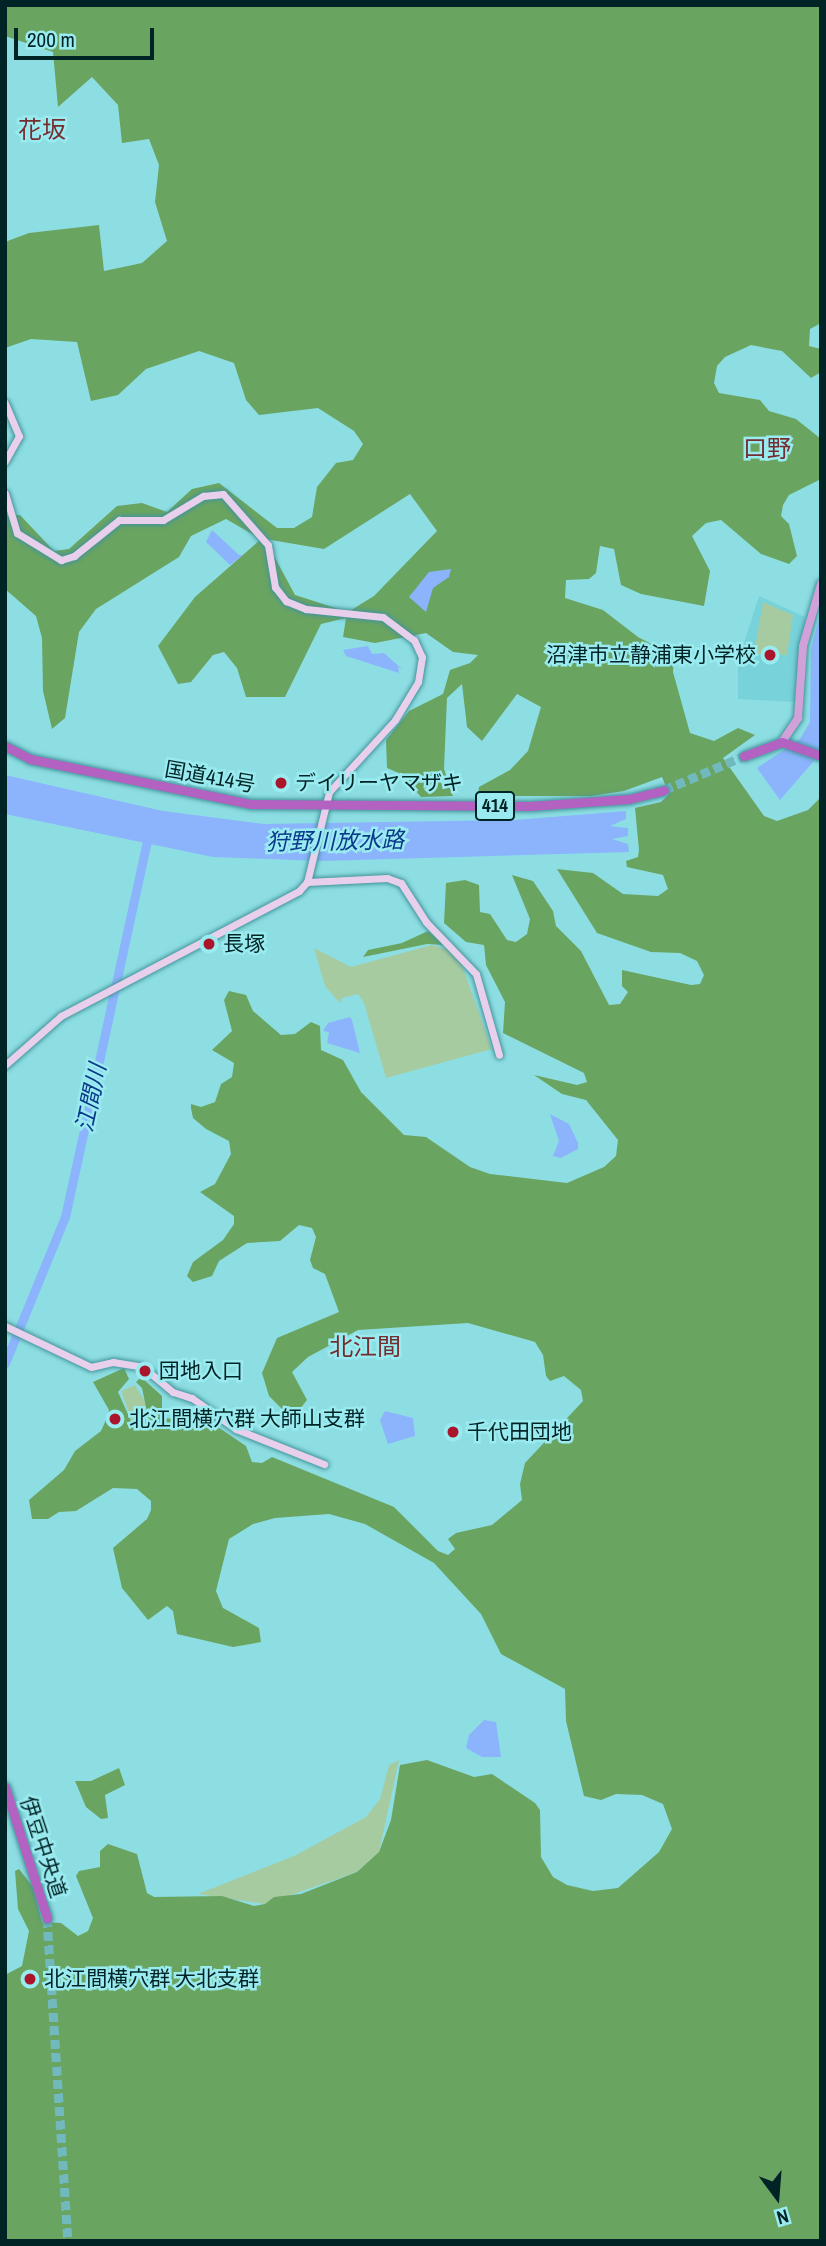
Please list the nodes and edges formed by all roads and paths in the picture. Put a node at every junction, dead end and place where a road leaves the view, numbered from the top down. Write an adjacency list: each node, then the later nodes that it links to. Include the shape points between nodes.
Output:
1 (5, 403): 2 (street, via 19,436)
2 (5, 461)
3 (5, 494): 10 (street, via 17,533 61,560 74,556 119,520 163,520 203,496 223,494 268,545 275,587 285,601 306,609 383,617 414,640 422,657 414,690 395,720 338,780)
4 (821, 583): 5 (main road, via 803,646 798,718)
5 (785, 743): 7 (highway); 8 (highway)
6 (5, 746): 10 (highway, 国道414号 / 414, via 30,759 204,796 251,804)
7 (744, 756)
8 (821, 756)
9 (664, 790): 10 (highway, 国道414号 / 414, via 629,799 530,806)
10 (322, 807): 11 (street)
11 (308, 879): 12 (street, via 387,878 401,883 426,922 476,974); 13 (street, via 266,910 41,1029)
12 (499, 1055)
13 (5, 1065)
14 (5, 1326): 15 (street, via 91,1367 113,1362 143,1367 173,1392 192,1398 241,1432)
15 (324, 1464)
16 (5, 1787): 17 (highway, 伊豆中央道, via 46,1919 20,1835)
17 (5, 1804)

